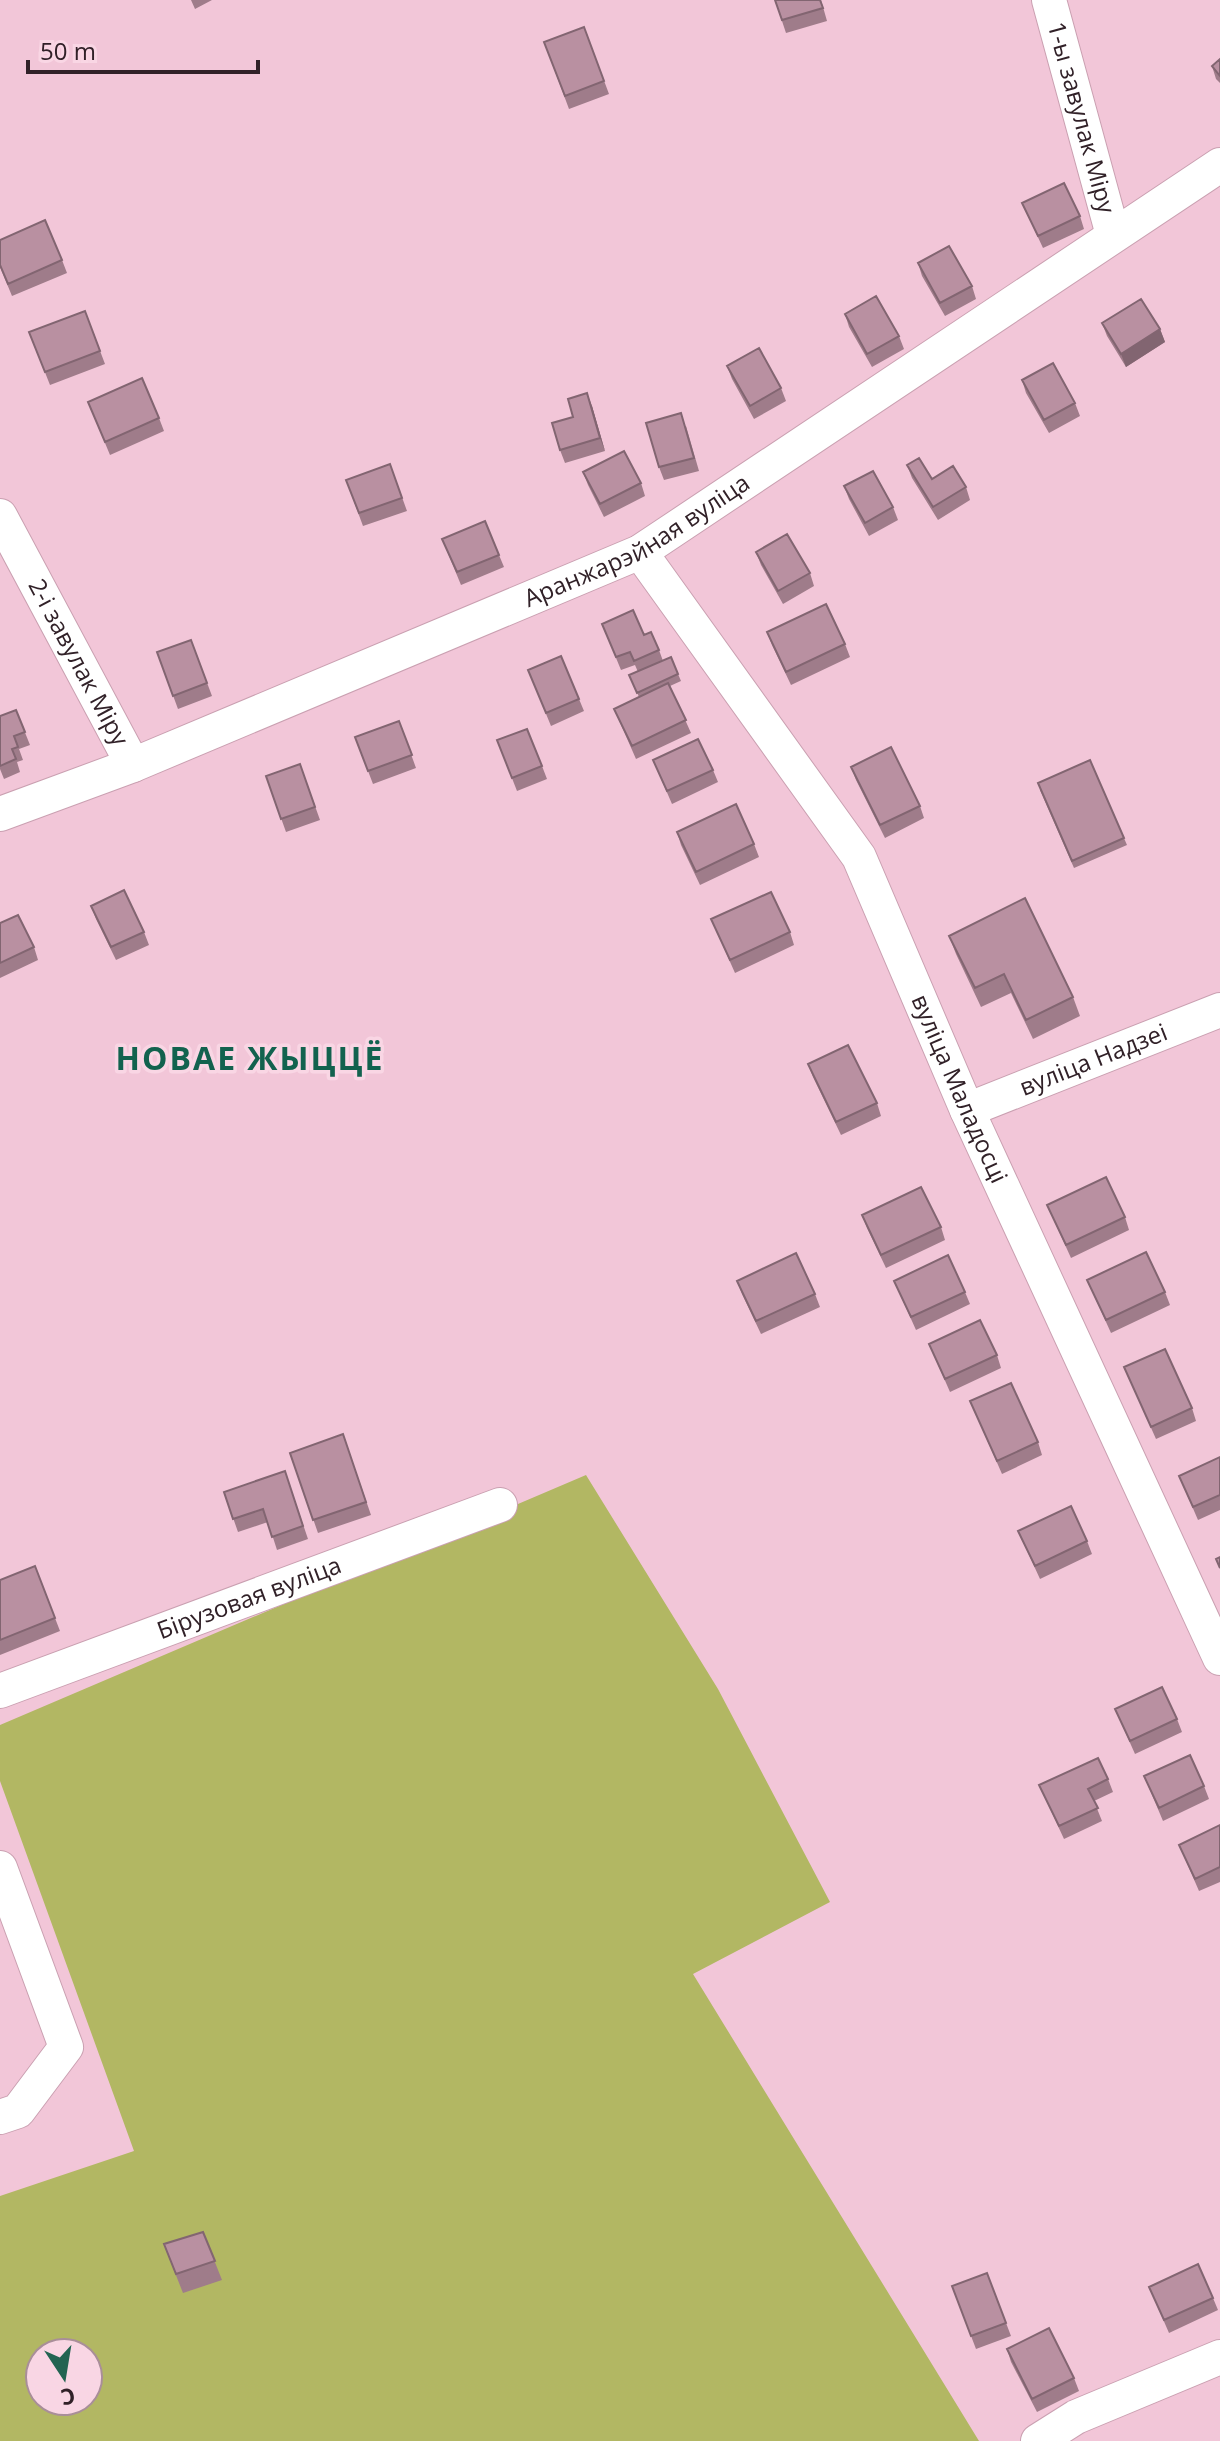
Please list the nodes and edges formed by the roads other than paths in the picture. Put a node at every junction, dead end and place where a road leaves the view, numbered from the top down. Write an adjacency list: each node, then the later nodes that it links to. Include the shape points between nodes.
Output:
1 (1049, 0): 3 (street, 1-ы завулак Міру)
2 (1220, 165): 3 (street, Аранжарэйная вуліца)
3 (1113, 235): 5 (street, Аранжарэйная вуліца)
4 (0, 516): 6 (street, 2-і завулак Міру)
5 (640, 552): 6 (street, Аранжарэйная вуліца); 9 (street, вуліца Маладосці, via 859,857)
6 (133, 765): 7 (street, Аранжарэйная вуліца)
7 (0, 814)
8 (1220, 1010): 9 (street, вуліца Надзеі)
9 (967, 1110): 11 (street, вуліца Маладосці)
10 (500, 1505): 12 (street, Бірузовая вуліца)
11 (1220, 1658)
12 (0, 1691)
13 (0, 1868): 14 (street, via 66,2047 18,2111)
14 (0, 2117)
15 (1220, 2357): 16 (street, via 1076,2417)
16 (1038, 2441)

